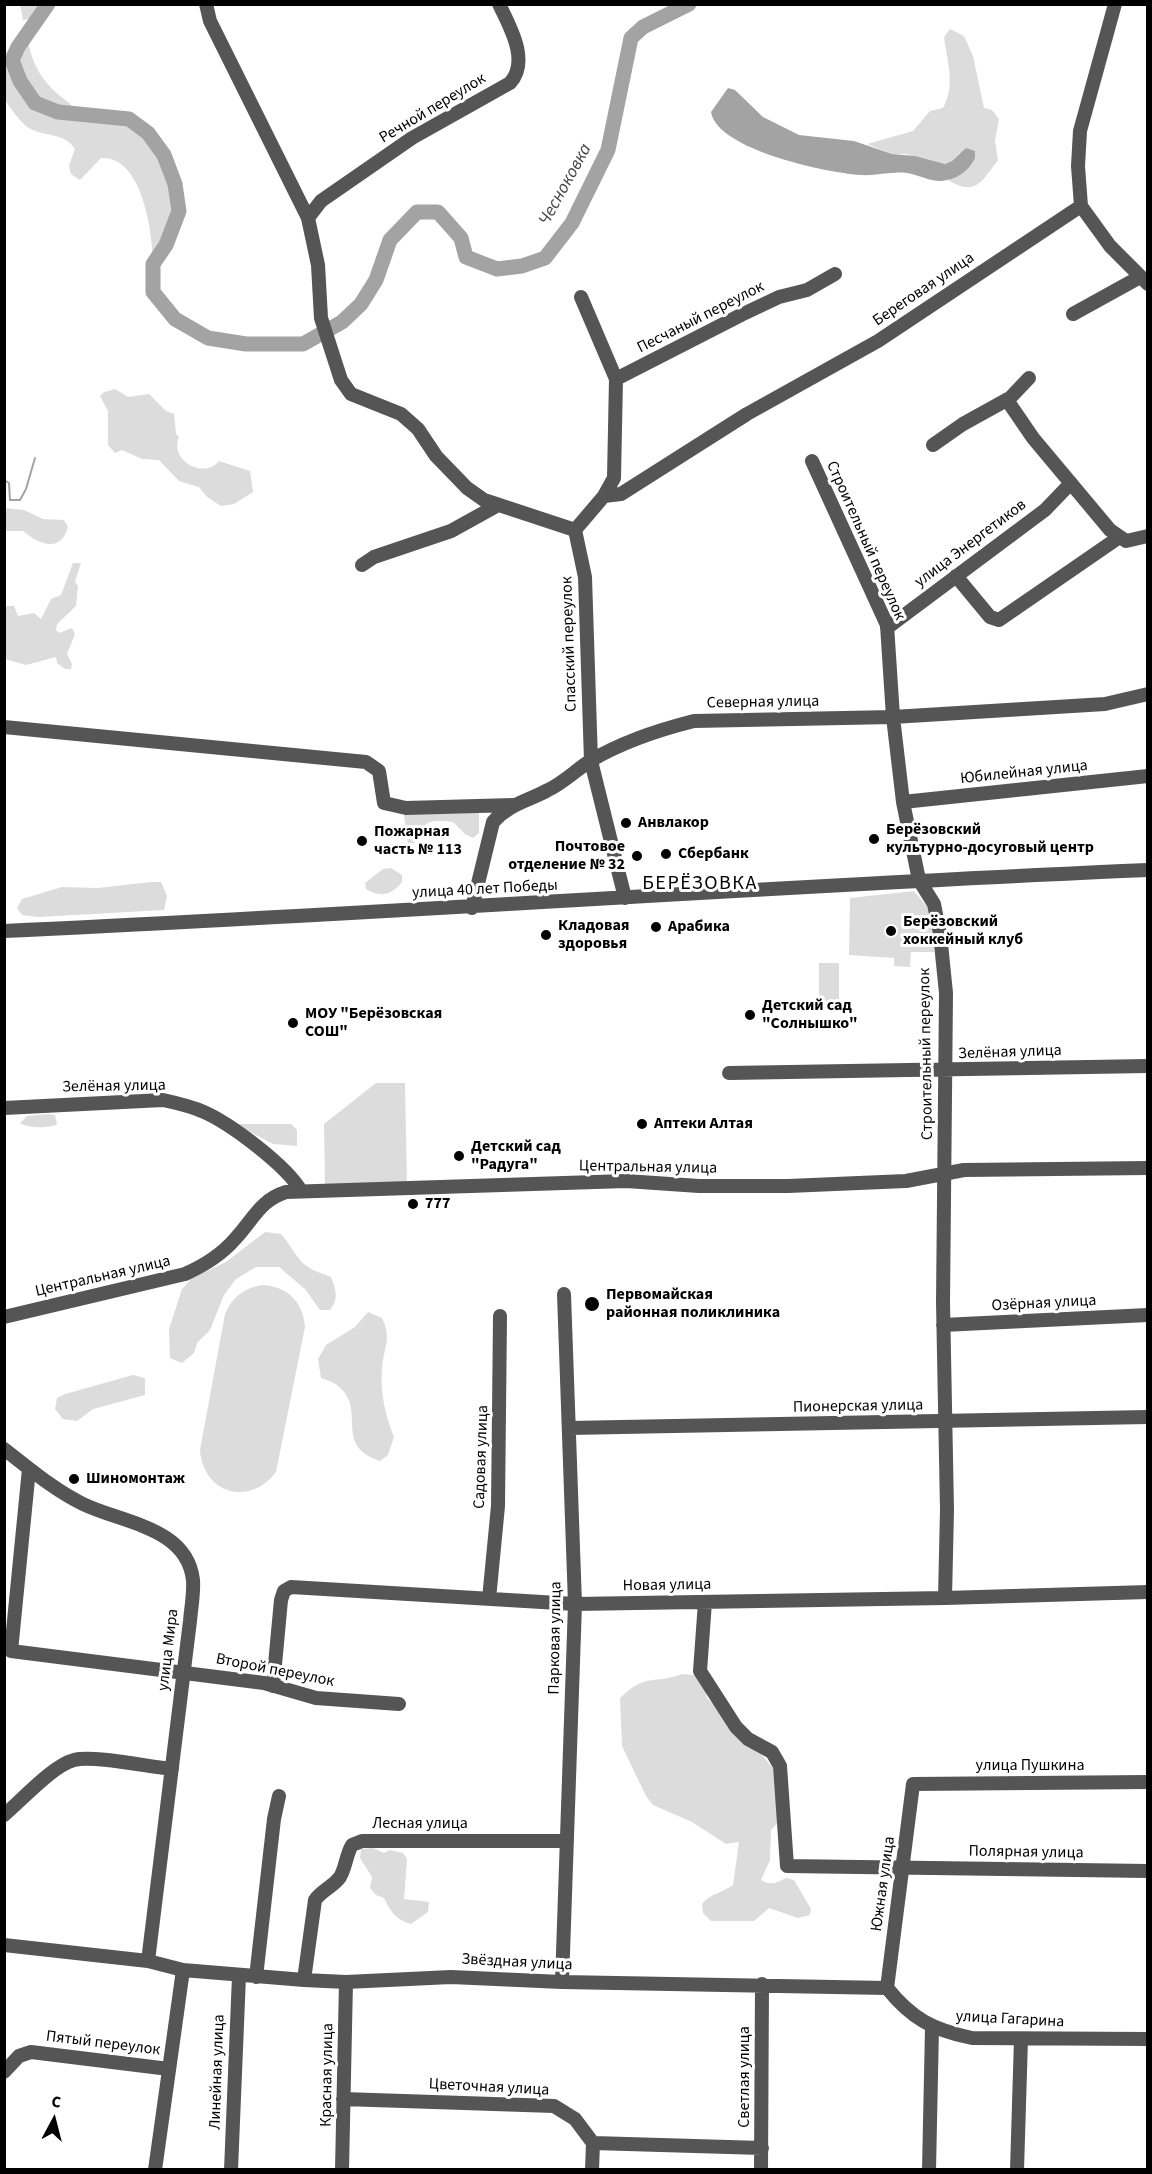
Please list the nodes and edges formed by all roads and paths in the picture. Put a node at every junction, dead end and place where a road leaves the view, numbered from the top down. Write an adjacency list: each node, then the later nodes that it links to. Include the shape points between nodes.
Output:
1 (207, 4): 5 (street, via 215,31)
2 (499, 4): 5 (street, Речной переулок, via 519,54 518,74 510,83 394,151 321,201)
3 (1118, 8): 4 (street, via 1080,131)
4 (1081, 206): 7 (street, via 1110,246); 16 (street, Береговая улица, via 878,341 747,414 621,494)
5 (308, 218): 17 (street, via 318,265 321,318 341,380 351,393 401,414 467,488)
6 (835, 274): 11 (street, Песчаный переулок, via 807,290 779,297 741,315)
7 (1144, 280): 9 (street)
8 (581, 297): 11 (street)
9 (1073, 314)
10 (1029, 378): 12 (street)
11 (616, 379): 16 (street, via 614,478)
12 (1007, 400): 13 (street); 15 (street)
13 (933, 445)
14 (812, 461): 23 (street, Строительный переулок)
15 (1071, 483): 20 (street); 22 (street, улица Энергетиков, via 1045,510)
16 (604, 496): 18 (street)
17 (498, 505): 18 (street); 21 (street, via 450,531 374,557)
18 (575, 530): 27 (street, Спасский переулок, via 585,577)
19 (1148, 536): 20 (street, via 1132,541)
20 (1118, 538): 22 (street, via 999,620 990,617)
21 (362, 565)
22 (956, 576): 23 (street, улица Энергетиков)
23 (887, 628): 25 (street, Строительный переулок)
24 (1148, 694): 25 (street, Северная улица, via 1105,704)
25 (893, 717): 27 (street, Северная улица, via 694,721 638,738); 29 (street, Строительный переулок)
26 (4, 727): 30 (street, via 366,762 379,771 384,803 405,808)
27 (591, 761): 30 (street, Северная улица, via 550,789); 33 (street, Спасский переулок)
28 (1148, 776): 29 (street, Юбилейная улица)
29 (903, 802): 32 (street, Строительный переулок)
30 (513, 805): 34 (street, Северная улица, via 493,822)
31 (1148, 870): 32 (street, улица 40 лет Победы)
32 (919, 880): 33 (street, улица 40 лет Победы); 37 (street, Строительный переулок, via 934,904 940,934 946,993)
33 (625, 898): 34 (street, улица 40 лет Победы)
34 (472, 908): 35 (street, улица 40 лет Победы)
35 (4, 931)
36 (1148, 1066): 37 (street, Зелёная улица)
37 (945, 1071): 38 (street, Зелёная улица); 41 (street, Строительный переулок)
38 (729, 1073)
39 (4, 1108): 42 (street, Зелёная улица, via 163,1100 180,1103 226,1125 293,1176)
40 (1148, 1168): 41 (street, Центральная улица)
41 (945, 1172): 42 (street, Центральная улица, via 906,1181 788,1186 626,1181); 47 (street, Строительный переулок)
42 (301, 1191): 46 (street, Центральная улица, via 286,1192 265,1201 235,1240 185,1275)
43 (564, 1294): 50 (street, Парковая улица)
44 (1148, 1315): 47 (street, Озёрная улица)
45 (500, 1316): 55 (street, Садовая улица, via 498,1506)
46 (4, 1317)
47 (943, 1325): 49 (street, Строительный переулок)
48 (1148, 1418): 49 (street, Пионерская улица)
49 (945, 1422): 50 (street, Пионерская улица); 54 (street, Строительный переулок)
50 (569, 1428): 57 (street, Парковая улица)
51 (4, 1449): 52 (street, улица Мира)
52 (29, 1469): 58 (street); 59 (street, улица Мира, via 75,1500 153,1530 181,1550 193,1581)
53 (1148, 1592): 54 (street, Новая улица)
54 (945, 1598): 56 (street, Новая улица)
55 (489, 1599): 57 (street, Новая улица); 60 (street, Новая улица, via 291,1587 284,1591 281,1600)
56 (705, 1602): 57 (street, Новая улица); 68 (street, Полярная улица, via 700,1671 736,1726 748,1739 772,1752 780,1766 787,1866)
57 (575, 1604): 67 (street, Парковая улица)
58 (8, 1654): 59 (street, Второй переулок)
59 (184, 1671): 60 (street, Второй переулок); 62 (street, улица Мира)
60 (273, 1686): 61 (street, Второй переулок, via 316,1698)
61 (399, 1704)
62 (172, 1770): 66 (street, via 74,1760); 71 (street, улица Мира)
63 (1148, 1782): 64 (street, улица Пушкина)
64 (913, 1784): 68 (street, Южная улица)
65 (279, 1796): 74 (street)
66 (4, 1815)
67 (567, 1841): 75 (street, Лесная улица, via 362,1841 352,1845 342,1874 315,1900); 77 (street, Парковая улица)
68 (904, 1868): 69 (street, Полярная улица); 79 (street, Южная улица)
69 (1148, 1871)
70 (4, 1945): 71 (street, Звёздная улица)
71 (148, 1961): 72 (street, Звёздная улица)
72 (183, 1970): 73 (street, Звёздная улица); 83 (street)
73 (239, 1976): 74 (street, Звёздная улица); 89 (street, Линейная улица)
74 (256, 1977): 75 (street, Звёздная улица)
75 (304, 1980): 76 (street, Звёздная улица)
76 (346, 1982): 77 (street, Звёздная улица, via 452,1977); 85 (street, Красная улица)
77 (562, 1982): 78 (street, Звёздная улица)
78 (762, 1984): 79 (street, Звёздная улица); 87 (street, Светлая улица)
79 (887, 1988): 80 (street, улица Гагарина, via 903,2008)
80 (932, 2028): 81 (street, улица Гагарина, via 972,2038); 93 (street)
81 (1021, 2039): 82 (street, улица Гагарина); 94 (street)
82 (1148, 2039)
83 (169, 2068): 84 (street, Пятый переулок, via 31,2052 19,2056); 88 (street)
84 (4, 2072)
85 (343, 2099): 86 (street, Цветочная улица, via 554,2106 575,2119); 90 (street, Красная улица)
86 (593, 2143): 87 (street); 91 (street)
87 (762, 2148): 92 (street, Светлая улица)
88 (155, 2169)
89 (231, 2169)
90 (342, 2169)
91 (592, 2169)
92 (761, 2169)
93 (929, 2169)
94 (1017, 2169)

